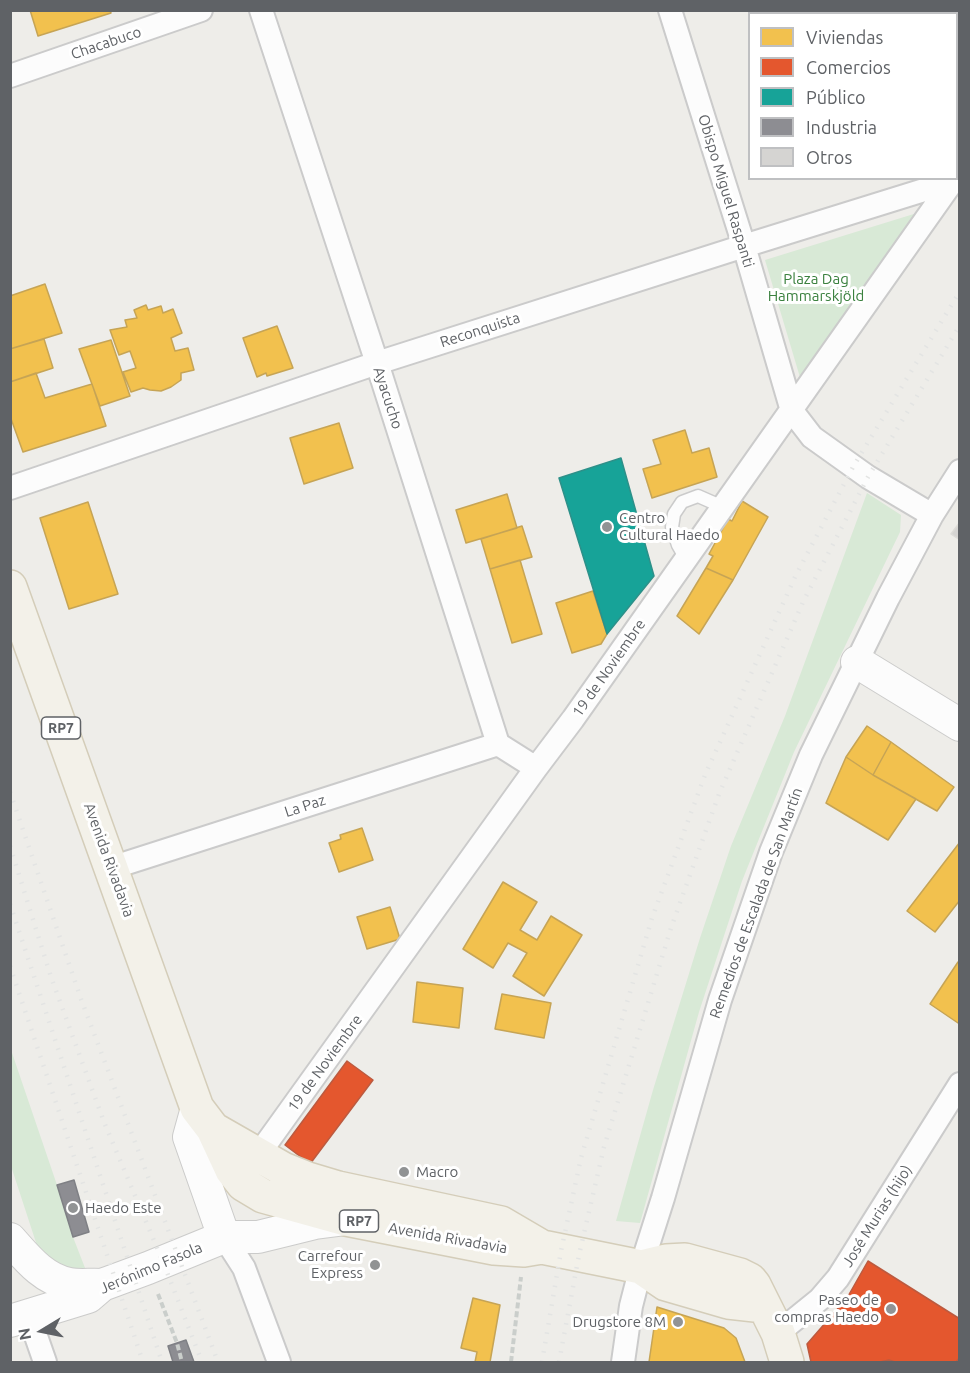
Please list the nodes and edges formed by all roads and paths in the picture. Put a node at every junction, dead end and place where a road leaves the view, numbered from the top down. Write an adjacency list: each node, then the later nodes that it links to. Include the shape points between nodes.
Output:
1 (201, 10): 4 (street, Chacabuco)
2 (261, 10): 8 (street, Ayacucho)
3 (670, 10): 7 (street, Obispo Miguel Raspanti)
4 (10, 76)
5 (947, 180): 7 (street, Reconquista)
6 (954, 180): 9 (street, 19 de Noviembre)
7 (744, 246): 8 (street, Reconquista); 9 (street, Obispo Miguel Raspanti)
8 (377, 363): 11 (street, Reconquista); 18 (street, Ayacucho)
9 (792, 411): 12 (street, 19 de Noviembre); 13 (street, Obispo Miguel Raspanti, via 812,437 868,477)
10 (960, 471): 13 (street, Remedios de Escalada de San Martín)
11 (10, 488)
12 (723, 507): 14 (street, 19 de Noviembre); 14 (lane, via 698,496 682,502 672,526)
13 (932, 515): 16 (street, Remedios de Escalada de San Martín)
14 (686, 559): 19 (street, 19 de Noviembre)
15 (10, 587): 20 (main road, Avenida Rivadavia / RP7)
16 (857, 662): 17 (street); 28 (street, Remedios de Escalada de San Martín, via 811,755 771,852 720,1000)
17 (960, 725)
18 (498, 744): 19 (street); 20 (street, La Paz)
19 (536, 768): 23 (street, 19 de Noviembre)
20 (111, 868): 22 (main road, Avenida Rivadavia / RP7)
21 (960, 1084): 32 (street, José Murias (hijo), via 838,1278 820,1299)
22 (205, 1119): 23 (main road, Avenida Rivadavia / RP7); 24 (main road, Avenida Rivadavia / RP7, via 243,1184 263,1196); 25 (street, via 189,1137)
23 (258, 1155): 27 (main road, Avenida Rivadavia / RP7, via 283,1169 338,1188 501,1223)
24 (346, 1219): 25 (street, via 258,1237); 27 (main road, Avenida Rivadavia / RP7, via 494,1248)
25 (224, 1237): 29 (street, Jerónimo Fasola); 35 (street, via 244,1268)
26 (10, 1239): 30 (street, via 38,1269 52,1277 69,1284)
27 (533, 1249): 28 (main road, Avenida Rivadavia / RP7); 36 (path)
28 (641, 1267): 32 (main road, Avenida Rivadavia / RP7, via 681,1260 740,1275 750,1280); 37 (street, Remedios de Escalada de San Martín)
29 (148, 1268): 30 (street, Jerónimo Fasola); 34 (path)
30 (102, 1285): 31 (street, Jerónimo Fasola, via 88,1297)
31 (20, 1318): 33 (street)
32 (777, 1334)
33 (45, 1362)
34 (182, 1362)
35 (279, 1362)
36 (511, 1362)
37 (623, 1362)

